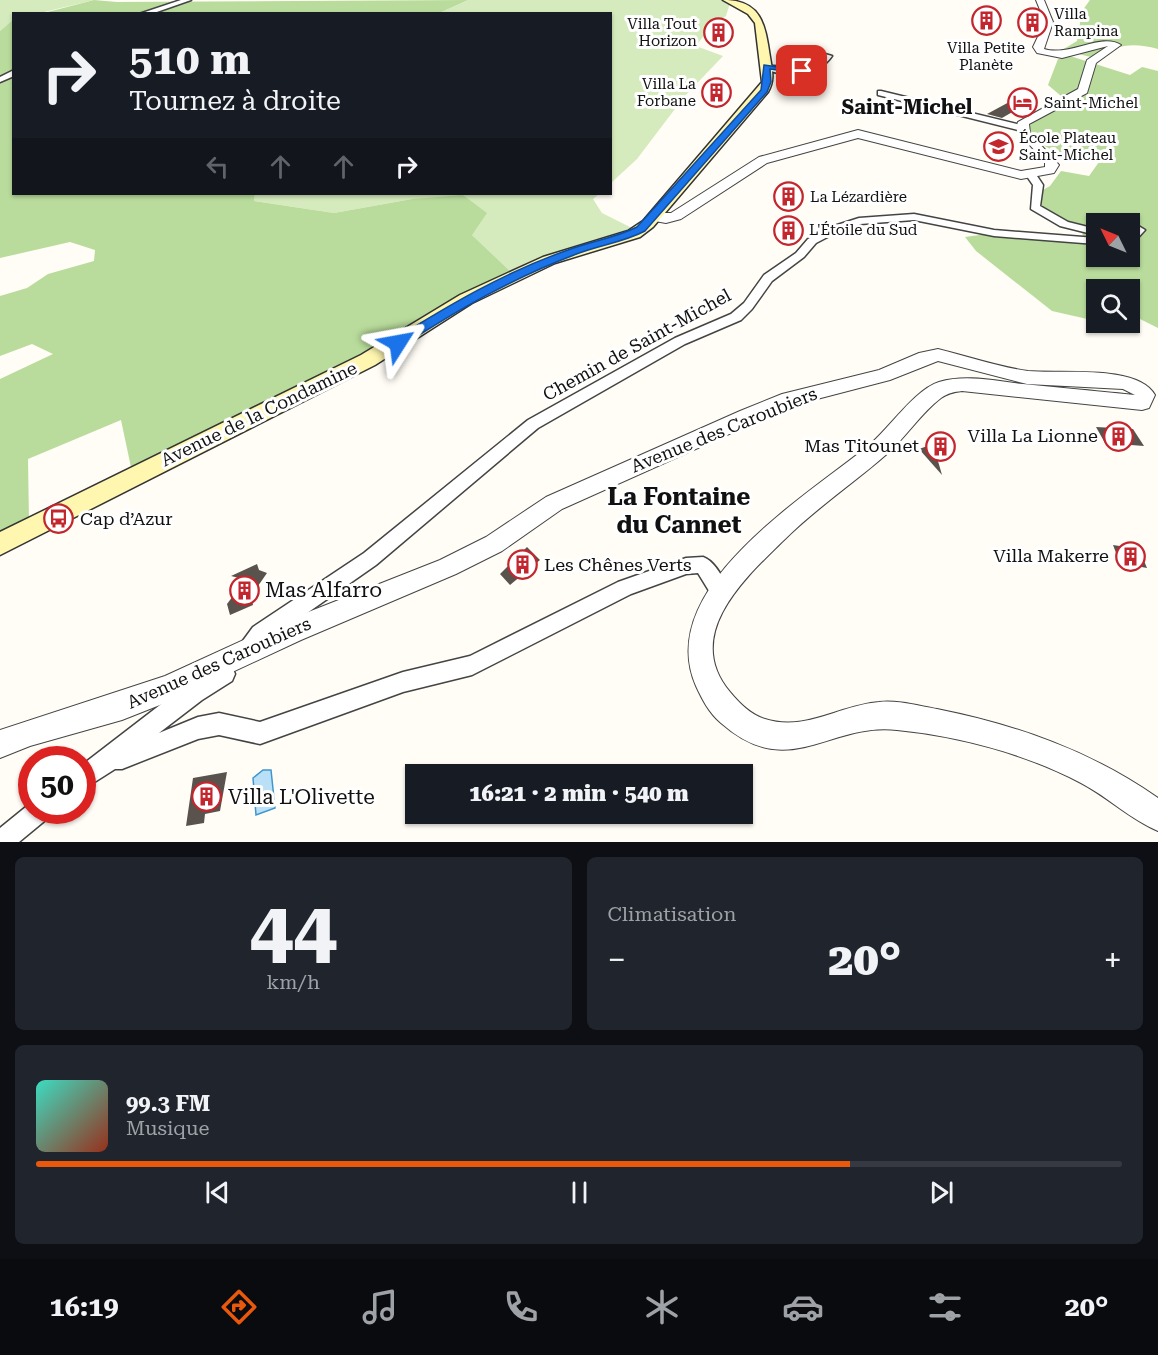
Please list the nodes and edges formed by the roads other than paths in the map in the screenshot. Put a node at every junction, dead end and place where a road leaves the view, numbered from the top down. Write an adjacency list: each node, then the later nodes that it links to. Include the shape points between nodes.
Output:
1 (188, 0): 4 (street)
2 (728, 0): 6 (main road, Avenue de la Condamine, via 758,19)
3 (1040, 0): 8 (street, via 1049,22 1038,47 1040,51 1060,56 1105,42 1116,45 1091,62 1083,91 1032,117)
4 (149, 12)
5 (828, 56): 6 (street, via 819,68 810,71)
6 (766, 67): 10 (main road, Avenue de la Condamine, via 768,82 764,90)
7 (881, 93): 8 (street)
8 (1022, 128): 9 (street, via 1053,165)
9 (1031, 175): 10 (street, via 858,134 763,160 676,216); 11 (street, via 1038,185 1035,207)
10 (654, 217): 13 (main road, Avenue de la Condamine, via 619,240 549,260 466,299 368,360)
11 (1086, 230)
12 (1086, 240): 15 (street, Chemin de Saint-Michel, via 994,233 914,217 859,221 835,229 812,241 768,278 736,317 680,341 533,424 370,559 260,634)
13 (0, 544)
14 (721, 593): 15 (street, Avenue des Caroubiers, via 773,536 880,447 941,388 962,384 1142,403 1146,395 1139,387 1124,382 1027,377 961,358 925,357 884,375 815,391 747,416 554,503 494,544 448,567); 17 (street, via 703,566 695,563 625,588 472,665 403,682 260,733 219,724 198,728 122,758); 19 (street, Avenue des Caroubiers, via 709,610 699,648 715,699 741,724 764,734 789,737 860,716 895,715 934,723 1024,745 1092,773)
15 (243, 653): 16 (street, Avenue des Caroubiers, via 131,702); 17 (street, Chemin de Saint-Michel, via 226,674 166,711)
16 (0, 744)
17 (112, 758): 18 (street)
18 (96, 769)
19 (1158, 816)
20 (23, 824): 21 (street)
21 (1, 842)

